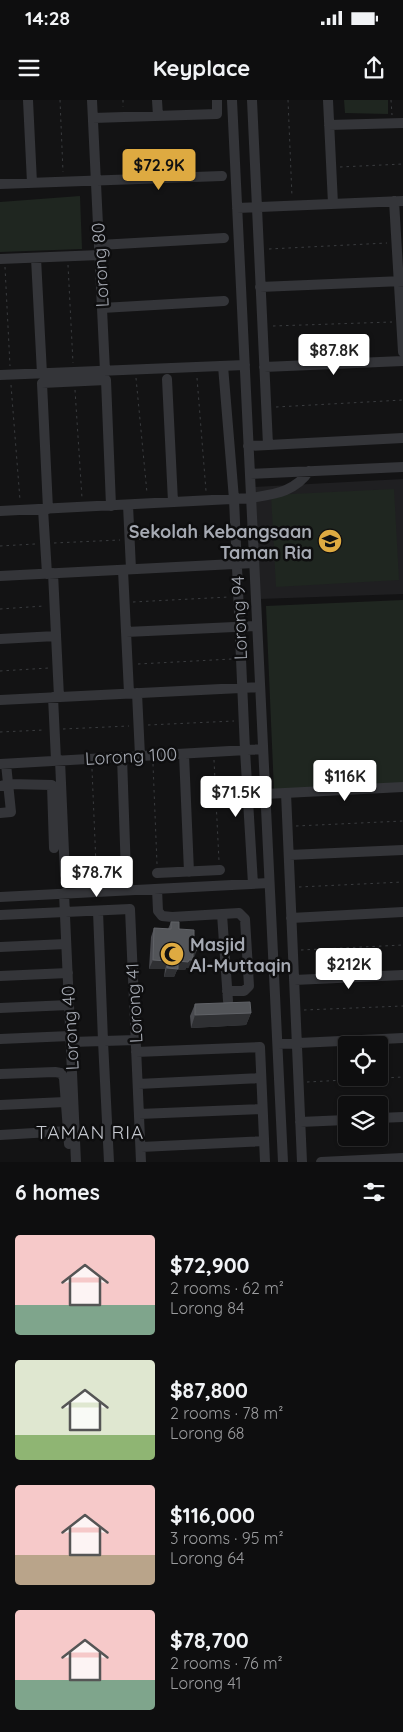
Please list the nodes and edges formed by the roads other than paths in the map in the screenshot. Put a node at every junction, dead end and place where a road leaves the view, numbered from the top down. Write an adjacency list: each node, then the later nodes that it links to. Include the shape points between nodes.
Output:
1 (28, 100): 14 (street)
2 (92, 100): 9 (street, Lorong 80)
3 (157, 100): 8 (street)
4 (216, 100): 8 (street, via 217,114)
5 (232, 100): 19 (street)
6 (252, 100): 18 (street)
7 (328, 100): 11 (street)
8 (158, 116): 9 (street)
9 (93, 118): 13 (street, Lorong 80)
10 (398, 123): 11 (street)
11 (329, 125): 17 (street)
12 (222, 176): 13 (street)
13 (96, 181): 14 (street); 21 (street, Lorong 80)
14 (32, 183): 15 (street)
15 (0, 184)
16 (398, 201): 17 (street); 24 (street, via 397,243)
17 (333, 204): 18 (street)
18 (257, 207): 19 (street); 25 (street)
19 (237, 208): 30 (street)
20 (224, 238): 21 (street)
21 (99, 250): 22 (street); 27 (street, Lorong 80)
22 (36, 258): 23 (street); 35 (street)
23 (2, 259)
24 (401, 281): 25 (street); 28 (street)
25 (260, 287): 32 (street)
26 (224, 301): 27 (street)
27 (102, 308): 34 (street, Lorong 80)
28 (403, 352)
29 (403, 361): 32 (street)
30 (245, 365): 31 (street); 39 (street)
31 (224, 366): 34 (street, via 135,370); 44 (street, Lorong 94)
32 (264, 367): 38 (street)
33 (5, 375): 35 (street)
34 (106, 375): 35 (street); 47 (street, Lorong 80)
35 (42, 378): 48 (street)
36 (167, 379): 45 (street)
37 (403, 438): 38 (street)
38 (268, 445): 39 (street)
39 (248, 446): 42 (street)
40 (403, 467): 41 (street)
41 (309, 471): 42 (street); 43 (street, via 289,489)
42 (250, 474): 43 (street)
43 (251, 498): 44 (street); 50 (street)
44 (234, 499): 45 (street); 51 (street, Lorong 94)
45 (173, 502): 46 (street)
46 (128, 505): 47 (street); 52 (street)
47 (111, 506): 48 (street)
48 (46, 509): 49 (street); 53 (street, via 45,544)
49 (0, 511)
50 (254, 563): 51 (street); 55 (street)
51 (237, 564): 52 (street); 56 (street, Lorong 94)
52 (127, 570): 53 (street); 57 (street)
53 (50, 573): 54 (street); 58 (street)
54 (0, 576)
55 (257, 626): 56 (street); 60 (street)
56 (240, 627): 57 (street); 61 (street, Lorong 94)
57 (126, 632): 62 (street)
58 (56, 636): 59 (street); 63 (street)
59 (0, 639)
60 (260, 687): 61 (street); 66 (street)
61 (242, 688): 62 (street); 65 (street, Lorong 94)
62 (133, 693): 63 (street); 68 (street)
63 (56, 697): 64 (street); 70 (street)
64 (0, 700)
65 (245, 750): 66 (street, Lorong 100); 67 (street, Lorong 100); 84 (street, Lorong 94)
66 (263, 750): 75 (street)
67 (184, 754): 68 (street, Lorong 100); 81 (street)
68 (140, 756): 69 (street, Lorong 100)
69 (122, 757): 70 (street, Lorong 100); 70 (street, via 126,874 96,876 67,877 64,871)
70 (58, 760): 71 (street, Lorong 100)
71 (3, 764): 72 (street)
72 (5, 785): 76 (street, via 11,812); 77 (street, via 52,785)
73 (403, 787): 74 (street)
74 (286, 793): 75 (street); 79 (street)
75 (265, 794): 83 (street)
76 (0, 814)
77 (54, 848)
78 (403, 850): 79 (street)
79 (289, 855): 93 (street)
80 (220, 870): 81 (street)
81 (189, 872): 82 (street)
82 (157, 873)
83 (269, 883): 84 (street); 108 (street)
84 (253, 884): 85 (street)
85 (157, 889): 86 (street); 91 (street, via 158,911 162,916)
86 (64, 893): 87 (street); 89 (street, Lorong 40)
87 (0, 896)
88 (98, 911): 89 (street, Lorong 41); 105 (street, Lorong 41, via 130,909); 106 (street)
89 (65, 912): 92 (street, Lorong 41); 94 (street, Lorong 40)
90 (403, 912): 93 (street)
91 (222, 914): 91 (street, via 227,996 249,986 245,919 239,913)
92 (0, 915)
93 (291, 918): 99 (street)
94 (66, 944): 95 (street); 96 (street, Lorong 40)
95 (0, 947)
96 (68, 974): 98 (street); 100 (street, Lorong 40)
97 (403, 975): 99 (street)
98 (0, 976)
99 (294, 980): 107 (street)
100 (69, 1005): 101 (street); 104 (street, Lorong 40)
101 (0, 1008)
102 (403, 1038): 107 (street)
103 (0, 1039): 104 (street)
104 (71, 1039): 106 (street); 127 (street, Lorong 40)
105 (136, 1040): 106 (street); 109 (street, Lorong 41)
106 (103, 1041): 128 (street)
107 (297, 1043): 108 (street); 120 (street)
108 (278, 1044): 131 (street)
109 (136, 1052): 111 (street, via 260,1047); 112 (street, Lorong 41)
110 (0, 1074): 113 (street, via 61,1073)
111 (261, 1078): 112 (street); 115 (street)
112 (138, 1084): 116 (street, Lorong 41)
113 (65, 1102): 114 (street); 121 (street)
114 (0, 1104)
115 (262, 1109): 116 (street); 123 (street)
116 (139, 1114): 124 (street, Lorong 41)
117 (403, 1117): 118 (street)
118 (388, 1118)
119 (338, 1120): 120 (street)
120 (300, 1122): 132 (street)
121 (68, 1131): 122 (street); 126 (street)
122 (0, 1134)
123 (264, 1141): 124 (street); 130 (street)
124 (141, 1147): 129 (street, Lorong 41)
125 (403, 1158): 133 (street)
126 (70, 1162)
127 (76, 1162)
128 (110, 1162)
129 (141, 1162)
130 (265, 1162)
131 (283, 1162)
132 (302, 1162)
133 (321, 1162)

